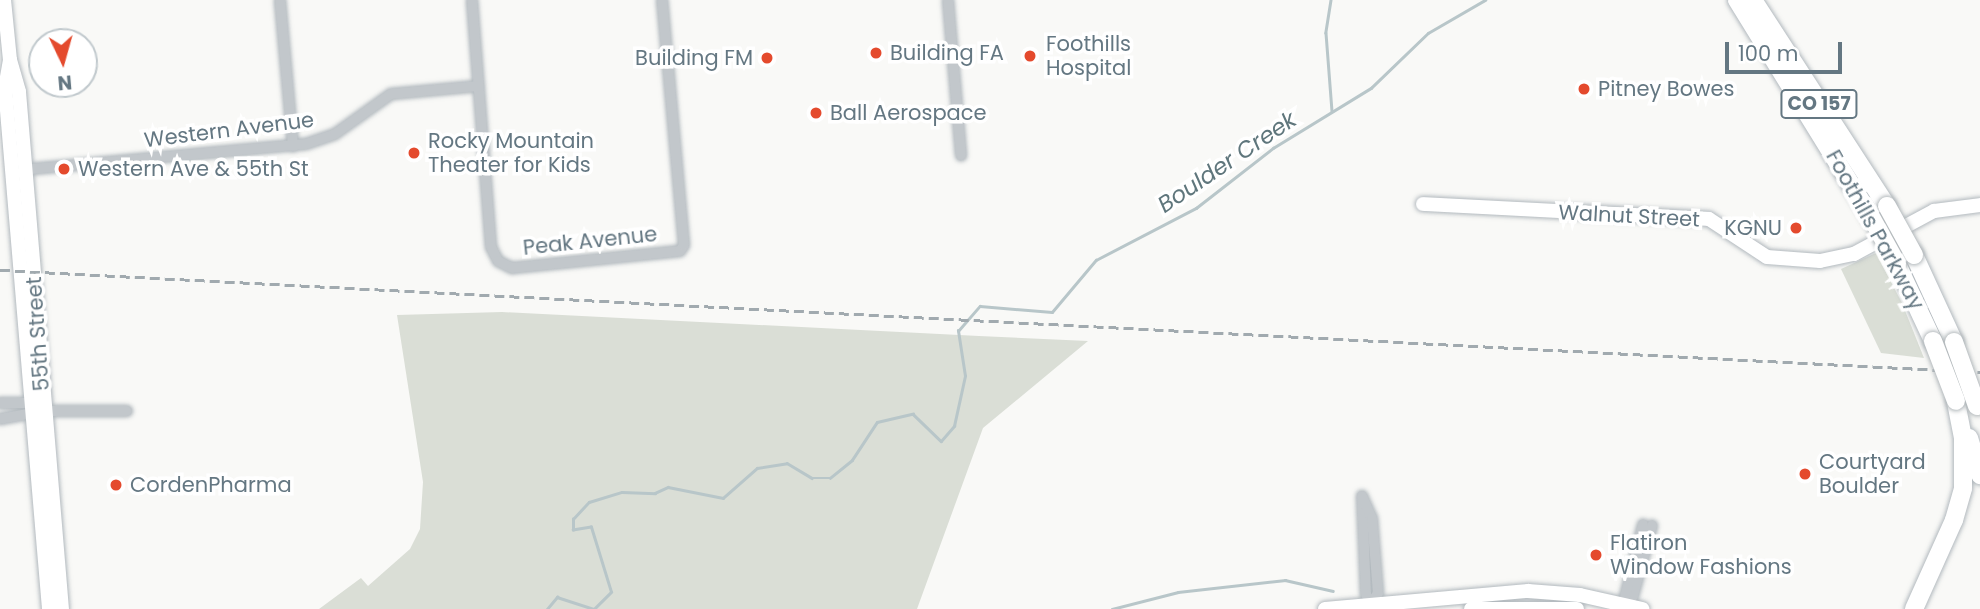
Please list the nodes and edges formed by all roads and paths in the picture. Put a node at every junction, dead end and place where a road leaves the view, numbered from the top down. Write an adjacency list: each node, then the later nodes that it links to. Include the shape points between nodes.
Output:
1 (4, 0): 11 (main road, 55th Street, via 10,60 5,88)
2 (280, 0): 9 (street)
3 (472, 0): 8 (street)
4 (662, 0): 8 (street, Peak Avenue, via 684,245 680,251 505,266 491,247)
5 (948, 0): 10 (street)
6 (1737, 0): 14 (highway, Foothills Parkway / CO 157, bridge, via 1897,264)
7 (1753, 0): 18 (highway, Foothills Parkway / CO 157, bridge, via 1914,255 1954,342)
8 (479, 86): 9 (street, Western Avenue, via 391,94 335,134)
9 (293, 146): 11 (street, Western Avenue)
10 (961, 155)
11 (19, 170): 16 (main road, 55th Street)
12 (1423, 204): 13 (main road, Walnut Street, via 1709,219 1767,257 1820,261 1854,254 1934,211)
13 (1980, 205)
14 (1956, 401): 20 (highway, Foothills Parkway / CO 157); 22 (highway, via 1963,438 1963,488)
15 (0, 404): 16 (street)
16 (35, 410): 17 (street); 19 (street); 25 (main road, 55th Street); 26 (main road, 55th Street)
17 (127, 411)
18 (1979, 413)
19 (0, 419)
20 (1980, 475)
21 (1648, 525): 23 (street)
22 (1925, 584): 31 (highway); 32 (highway)
23 (1623, 606): 24 (main road, via 1528,592); 30 (main road)
24 (1371, 607): 24 (street, via 1378,593 1372,518 1362,496 1366,594); 27 (main road)
25 (48, 609)
26 (62, 609)
27 (1325, 609)
28 (1471, 609): 29 (main road)
29 (1577, 609)
30 (1642, 609)
31 (1909, 609)
32 (1914, 609)

